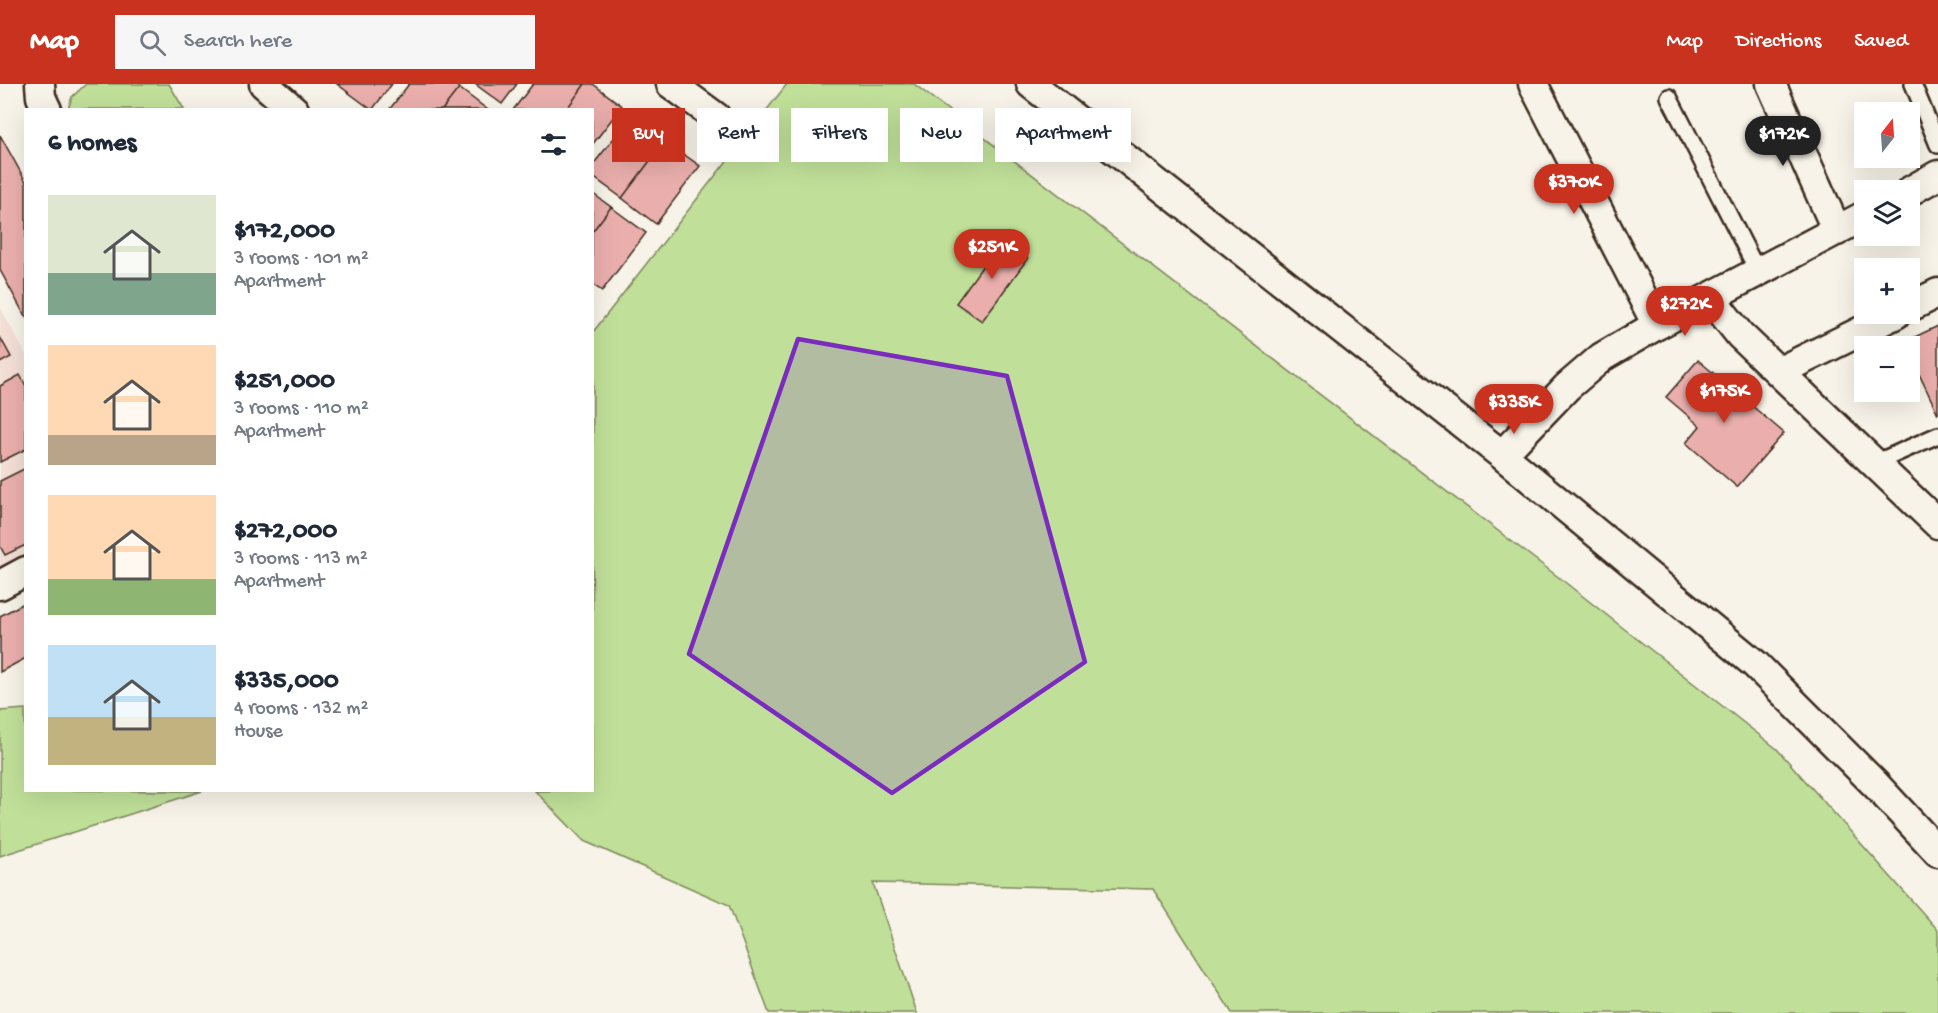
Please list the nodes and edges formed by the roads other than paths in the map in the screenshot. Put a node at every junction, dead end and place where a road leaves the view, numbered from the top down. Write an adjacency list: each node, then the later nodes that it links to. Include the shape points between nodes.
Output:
1 (40, 84): 9 (street)
2 (264, 84): 10 (street)
3 (671, 84): 11 (street)
4 (1031, 84): 25 (street)
5 (1533, 84): 22 (street)
6 (1772, 84): 16 (street)
7 (1913, 84): 12 (lane)
8 (1669, 97): 17 (lane)
9 (46, 108)
10 (292, 108)
11 (704, 108)
12 (1938, 145)
13 (1938, 175): 14 (street)
14 (1920, 185)
15 (1854, 222): 16 (street)
16 (1837, 231): 17 (street)
17 (1758, 272): 19 (street)
18 (1938, 293): 20 (street)
19 (1710, 297): 22 (street); 23 (street, via 1740,335)
20 (1920, 302)
21 (1876, 324): 23 (street)
22 (1657, 325): 25 (street, via 1602,357 1567,387)
23 (1780, 371): 26 (street)
24 (1938, 435): 26 (lane)
25 (1502, 455): 30 (street, via 1755,664 1876,784)
26 (1873, 464): 27 (street)
27 (1938, 524)
28 (24, 572): 29 (street)
29 (0, 585)
30 (1938, 852)

